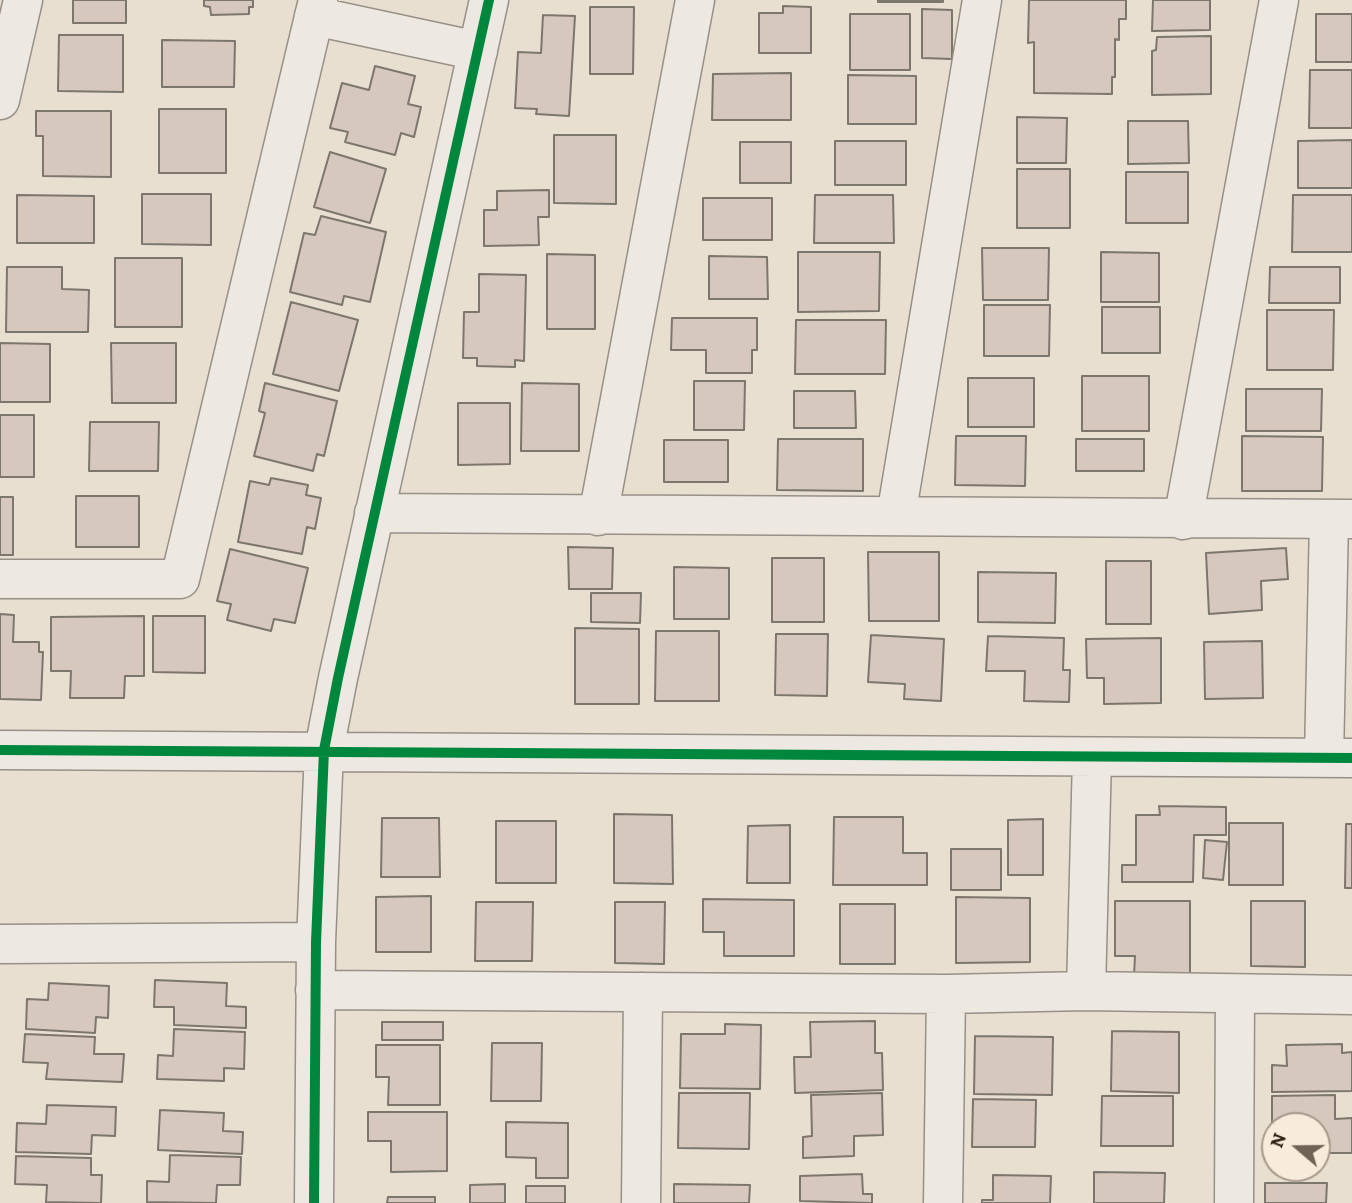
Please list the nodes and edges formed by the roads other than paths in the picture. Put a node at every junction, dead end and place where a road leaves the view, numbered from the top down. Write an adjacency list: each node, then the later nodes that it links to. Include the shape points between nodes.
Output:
1 (23, 0): 8 (street)
2 (489, 0): 7 (street)
3 (695, 0): 10 (street)
4 (982, 0): 11 (street)
5 (1279, 0): 13 (street)
6 (316, 8): 7 (street); 14 (street, via 180,579)
7 (478, 51): 9 (street)
8 (2, 85)
9 (374, 513): 10 (street); 16 (street)
10 (598, 516): 11 (street)
11 (896, 516): 13 (street)
12 (1340, 519): 13 (street); 18 (street)
13 (1183, 520)
14 (0, 579)
15 (0, 750): 16 (street)
16 (324, 750): 17 (street); 19 (street)
17 (1092, 757): 18 (street); 22 (street)
18 (1338, 758)
19 (316, 942): 20 (street); 21 (street)
20 (0, 943)
21 (315, 990): 23 (street); 27 (street)
22 (1086, 991): 24 (street); 25 (street)
23 (643, 992): 24 (street); 28 (street)
24 (946, 994): 29 (street)
25 (1235, 994): 26 (street); 30 (street)
26 (1352, 995)
27 (314, 1203)
28 (641, 1203)
29 (943, 1203)
30 (1234, 1203)

